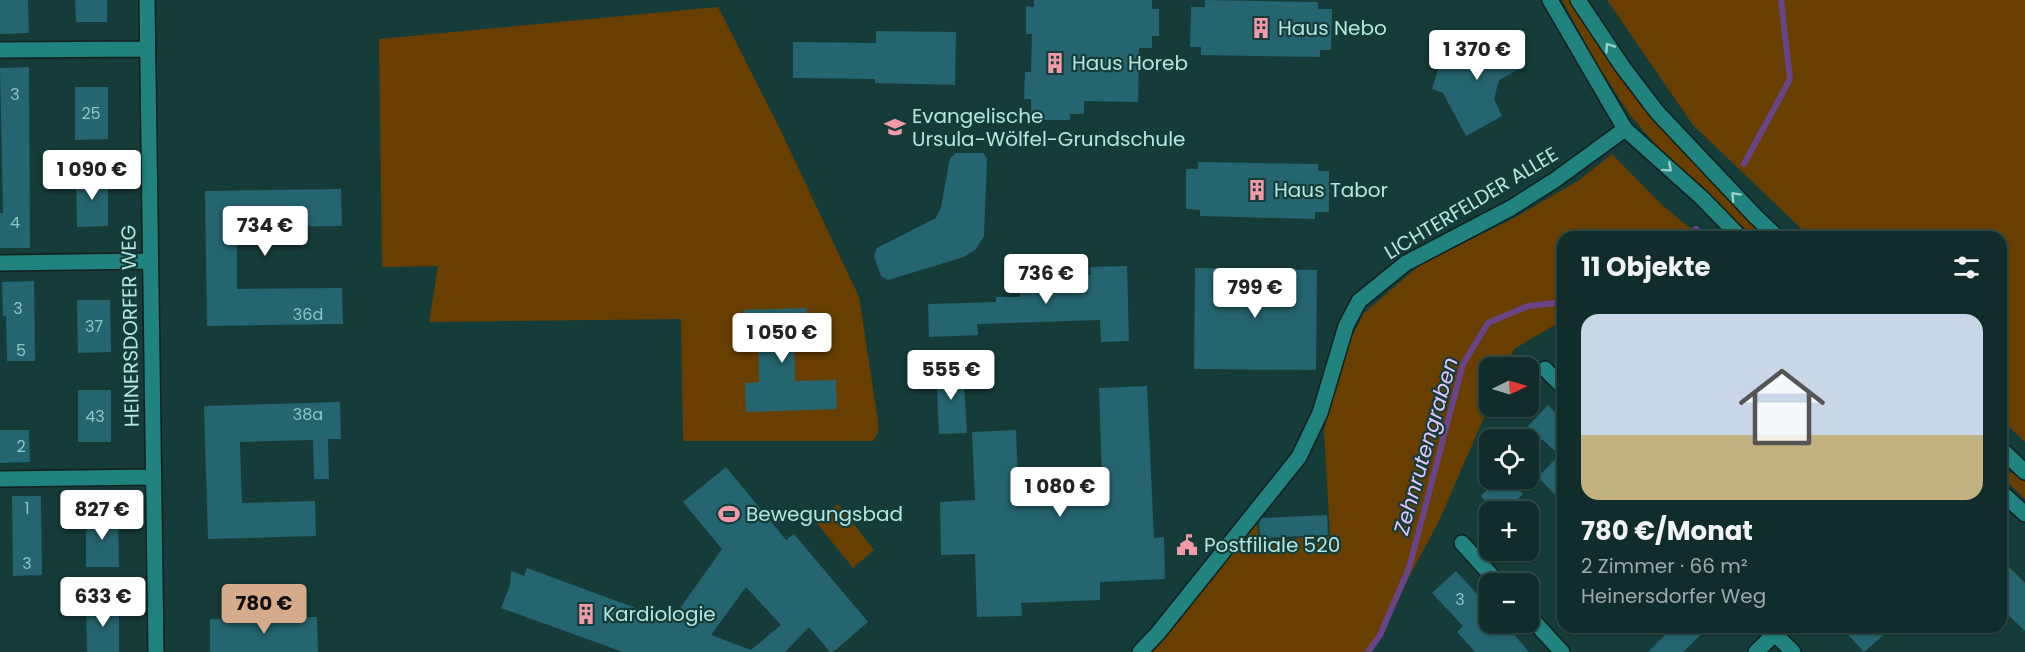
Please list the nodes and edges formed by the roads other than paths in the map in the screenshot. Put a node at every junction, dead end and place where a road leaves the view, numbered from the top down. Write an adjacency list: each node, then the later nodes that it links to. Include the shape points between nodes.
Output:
1 (147, 0): 4 (street, HEINERSDORFER WEG)
2 (1550, 0): 6 (street)
3 (1578, 0): 8 (street, one-way to 3, via 1658,112)
4 (147, 49): 5 (street); 9 (street, HEINERSDORFER WEG)
5 (0, 50)
6 (1625, 129): 7 (street, one-way to 7); 25 (street, LICHTERFELDER ALLEE, via 1511,208 1406,263 1359,301 1346,326 1320,413 1299,457)
7 (1734, 231)
8 (1771, 231)
9 (150, 261): 10 (street); 15 (street, HEINERSDORFER WEG)
10 (0, 263)
11 (1545, 369): 12 (street)
12 (1557, 381)
13 (2007, 455): 14 (street)
14 (2025, 472)
15 (153, 477): 16 (street); 24 (street, HEINERSDORFER WEG)
16 (0, 479)
17 (2007, 498): 18 (street)
18 (2025, 514)
19 (1462, 543): 20 (street)
20 (1489, 573)
21 (1539, 627): 26 (street)
22 (1775, 633): 27 (street)
23 (1780, 633): 28 (street)
24 (156, 652)
25 (1140, 652)
26 (1563, 652)
27 (1756, 652)
28 (1793, 652)

